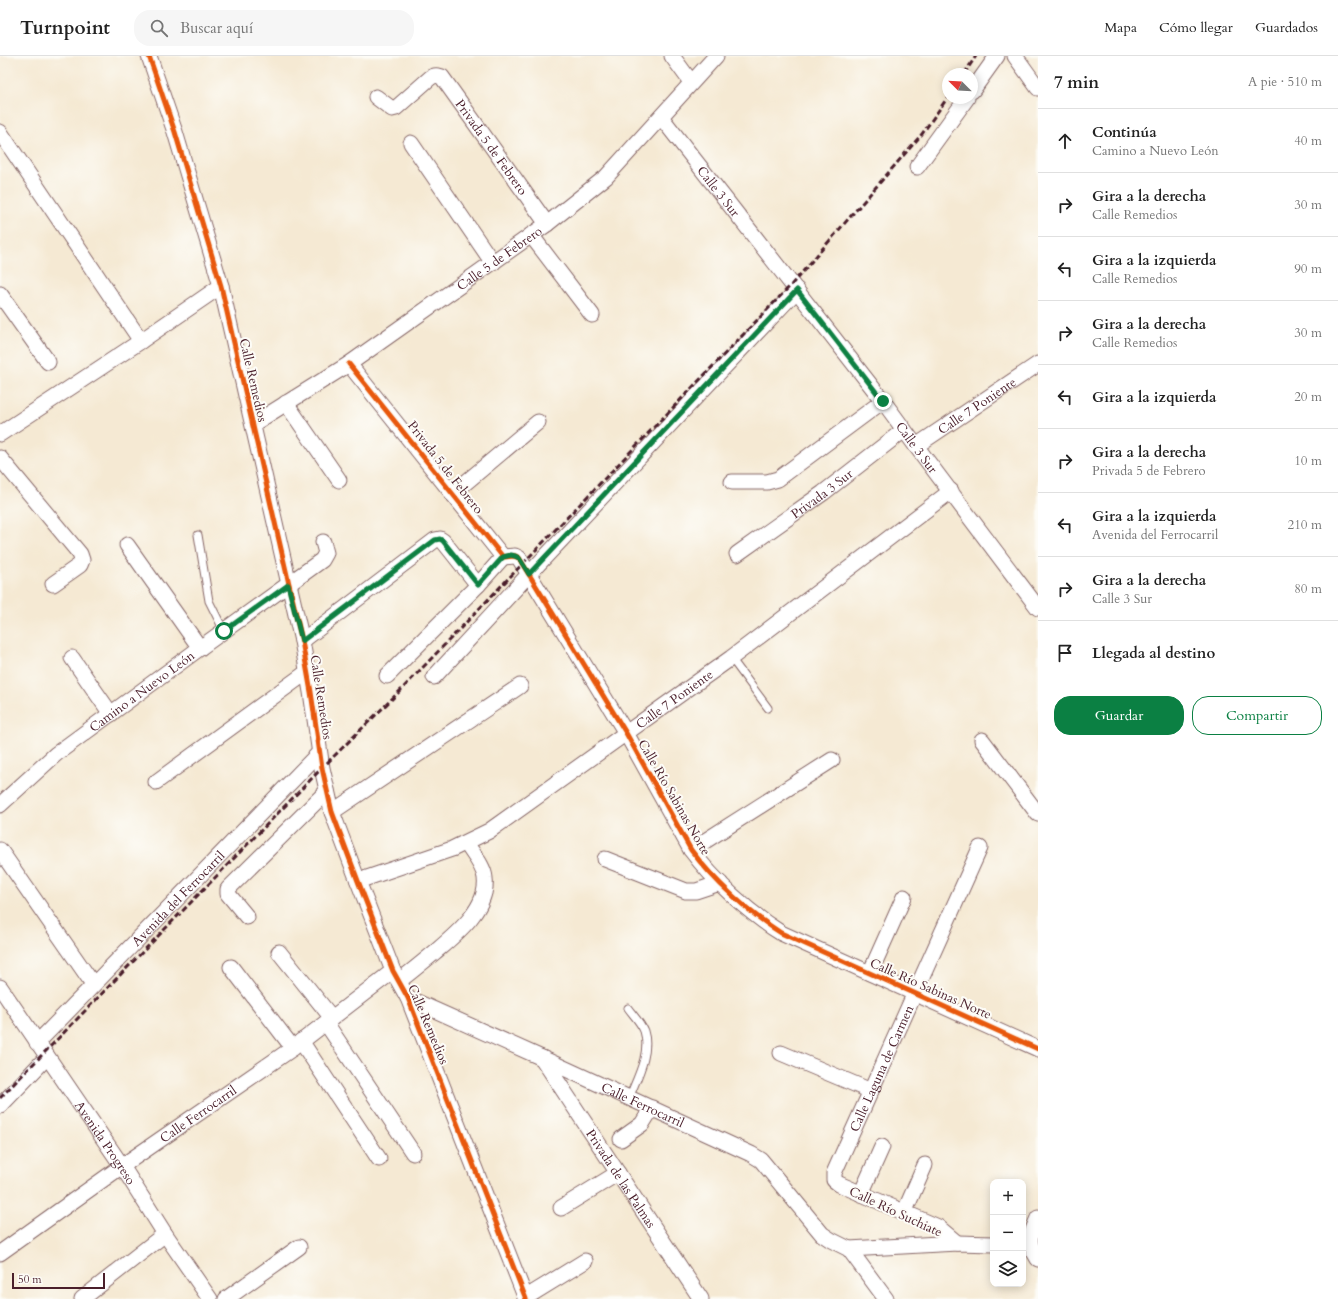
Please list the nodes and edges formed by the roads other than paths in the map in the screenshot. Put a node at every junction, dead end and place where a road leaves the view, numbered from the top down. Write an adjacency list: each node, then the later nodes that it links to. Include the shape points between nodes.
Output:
1 (149, 56): 18 (street, Calle Remedios, via 175,132)
2 (672, 56): 6 (street)
3 (716, 56): 6 (street, Calle 5 de Febrero)
4 (997, 56): 7 (street)
5 (1015, 56): 8 (street)
6 (691, 82): 11 (street, Calle 5 de Febrero)
7 (978, 83)
8 (1038, 88)
9 (376, 97): 15 (street, Privada 5 de Febrero, via 389,108 396,108 434,75 442,77)
10 (963, 104): 14 (street)
11 (661, 117): 15 (street, Calle 5 de Febrero, via 606,177); 19 (street, Calle 3 Sur)
12 (0, 132): 22 (street)
13 (410, 143): 17 (street)
14 (917, 167)
15 (547, 224): 16 (street, Calle 5 de Febrero)
16 (531, 235): 17 (street, Calle 5 de Febrero); 21 (street)
17 (493, 263): 24 (street, Calle 5 de Febrero)
18 (221, 286): 22 (street); 29 (street, Calle Remedios)
19 (797, 290): 26 (street, Calle 3 Sur); 43 (street)
20 (0, 294): 23 (street)
21 (592, 315)
22 (141, 341): 31 (street)
23 (48, 362)
24 (350, 364): 27 (street, Calle 5 de Febrero); 37 (street, Privada 5 de Febrero)
25 (1038, 364): 32 (street, Calle 7 Poniente)
26 (883, 401): 30 (street, Calle 3 Sur); 35 (street, via 778,479 767,482)
27 (286, 403): 29 (street, Calle 5 de Febrero); 34 (street)
28 (538, 422): 37 (street)
29 (252, 424): 45 (street, Calle Remedios)
30 (904, 430): 32 (street, Calle 3 Sur); 41 (street, Privada 3 Sur, via 823,493)
31 (0, 434)
32 (916, 446): 36 (street, Calle 3 Sur)
33 (0, 458): 44 (street, via 80,554 80,565)
34 (339, 480)
35 (732, 482)
36 (950, 491): 47 (street, Calle 3 Sur); 52 (street, Calle 7 Poniente)
37 (452, 494): 42 (street, Privada 5 de Febrero)
38 (198, 535): 48 (lane, via 209,601)
39 (323, 542): 45 (street, Camino a Nuevo León, via 326,553 322,560)
40 (127, 545): 50 (street)
41 (737, 554)
42 (503, 557): 43 (street, via 511,555 519,558); 46 (street)
43 (529, 574): 55 (street); 59 (street, Calle Río Sabinas Norte)
44 (53, 584)
45 (288, 585): 48 (street, Camino a Nuevo León); 49 (street, Calle Remedios)
46 (478, 585): 49 (street, Calle Remedios, via 443,541 435,540); 54 (street)
47 (1038, 608)
48 (224, 631): 50 (street, Camino a Nuevo León)
49 (302, 641): 53 (street, Calle Remedios)
50 (200, 648): 58 (street, Camino a Nuevo León)
51 (72, 658): 58 (street)
52 (731, 658): 57 (lane); 59 (street, Calle 7 Poniente)
53 (307, 672): 61 (street, Calle Remedios); 63 (street)
54 (387, 676)
55 (434, 677)
56 (520, 686): 66 (street)
57 (768, 708)
58 (111, 714): 65 (street, Camino a Nuevo León, via 56,754)
59 (626, 733): 68 (street, Calle 7 Poniente, via 489,831); 71 (street, Calle Río Sabinas Norte)
60 (982, 740): 67 (street)
61 (320, 754): 64 (street, Calle Remedios); 81 (street, Avenida del Ferrocarril)
62 (832, 760): 71 (street)
63 (156, 782)
64 (327, 791): 66 (street, Calle Remedios); 76 (street, via 228,889 228,894)
65 (0, 804)
66 (332, 812): 73 (street, Calle Remedios)
67 (1038, 814)
68 (466, 843): 73 (street, Calle 7 Poniente); 80 (street, Calle Ferrocarril, via 485,877 486,888 477,909 462,929)
69 (980, 848): 83 (street, Calle Laguna de Carmen)
70 (0, 850): 81 (street)
71 (691, 850): 74 (street, Calle Río Sabinas Norte)
72 (605, 859): 74 (street, via 686,891 696,891)
73 (358, 881): 80 (street, Calle Remedios)
74 (720, 883): 79 (street, Calle Río Sabinas Norte, via 764,922 781,933)
75 (904, 897): 79 (street)
76 (247, 917)
77 (279, 952): 86 (street)
78 (231, 967): 88 (street)
79 (870, 973): 83 (street, Calle Río Sabinas Norte)
80 (396, 976): 84 (street, Calle Remedios); 86 (street, Calle Ferrocarril)
81 (93, 984): 87 (street, Avenida del Ferrocarril)
82 (0, 987): 87 (street, Avenida Progreso)
83 (915, 993): 89 (street, Calle Río Sabinas Norte); 93 (street, Calle Laguna de Carmen)
84 (408, 998): 92 (street, Calle Ferrocarril); 118 (street, Calle Remedios)
85 (628, 1008): 94 (lane, via 643,1030 646,1041 643,1061)
86 (329, 1020): 88 (street, Calle Ferrocarril); 99 (street)
87 (37, 1043): 91 (street, Avenida Progreso)
88 (297, 1044): 100 (street); 102 (street, Calle Ferrocarril)
89 (1038, 1049)
90 (781, 1053): 93 (street)
91 (47, 1057): 95 (street); 102 (street, Avenida Progreso)
92 (542, 1058): 94 (street, Calle Ferrocarril); 103 (street, Privada de las Palmas)
93 (871, 1091): 104 (street, Calle Laguna de Carmen, via 834,1173)
94 (629, 1098): 96 (street, Calle Ferrocarril)
95 (0, 1106)
96 (652, 1108): 97 (street, via 642,1124); 114 (street, Calle Ferrocarril, via 761,1160 822,1234)
97 (620, 1139)
98 (882, 1147): 105 (street)
99 (413, 1153)
100 (379, 1159)
101 (925, 1165): 107 (street)
102 (122, 1166): 109 (street, Avenida Progreso); 115 (street, Calle Ferrocarril)
103 (618, 1173): 106 (street); 122 (street, Privada de las Palmas)
104 (834, 1180): 105 (street, Calle Río Suchiate)
105 (861, 1194): 107 (street, Calle Río Suchiate)
106 (561, 1208)
107 (904, 1212): 110 (street, Calle Río Suchiate, via 938,1227)
108 (1038, 1218): 112 (street, via 1031,1233)
109 (164, 1234): 119 (street); 120 (street, Avenida Progreso)
110 (957, 1243): 111 (street); 114 (street)
111 (990, 1244)
112 (1030, 1244): 116 (street)
113 (299, 1247): 121 (street)
114 (849, 1249): 123 (street)
115 (0, 1253)
116 (1038, 1259)
117 (585, 1261): 118 (street)
118 (525, 1298)
119 (82, 1299)
120 (210, 1299)
121 (226, 1299)
122 (702, 1299)
123 (886, 1299)

